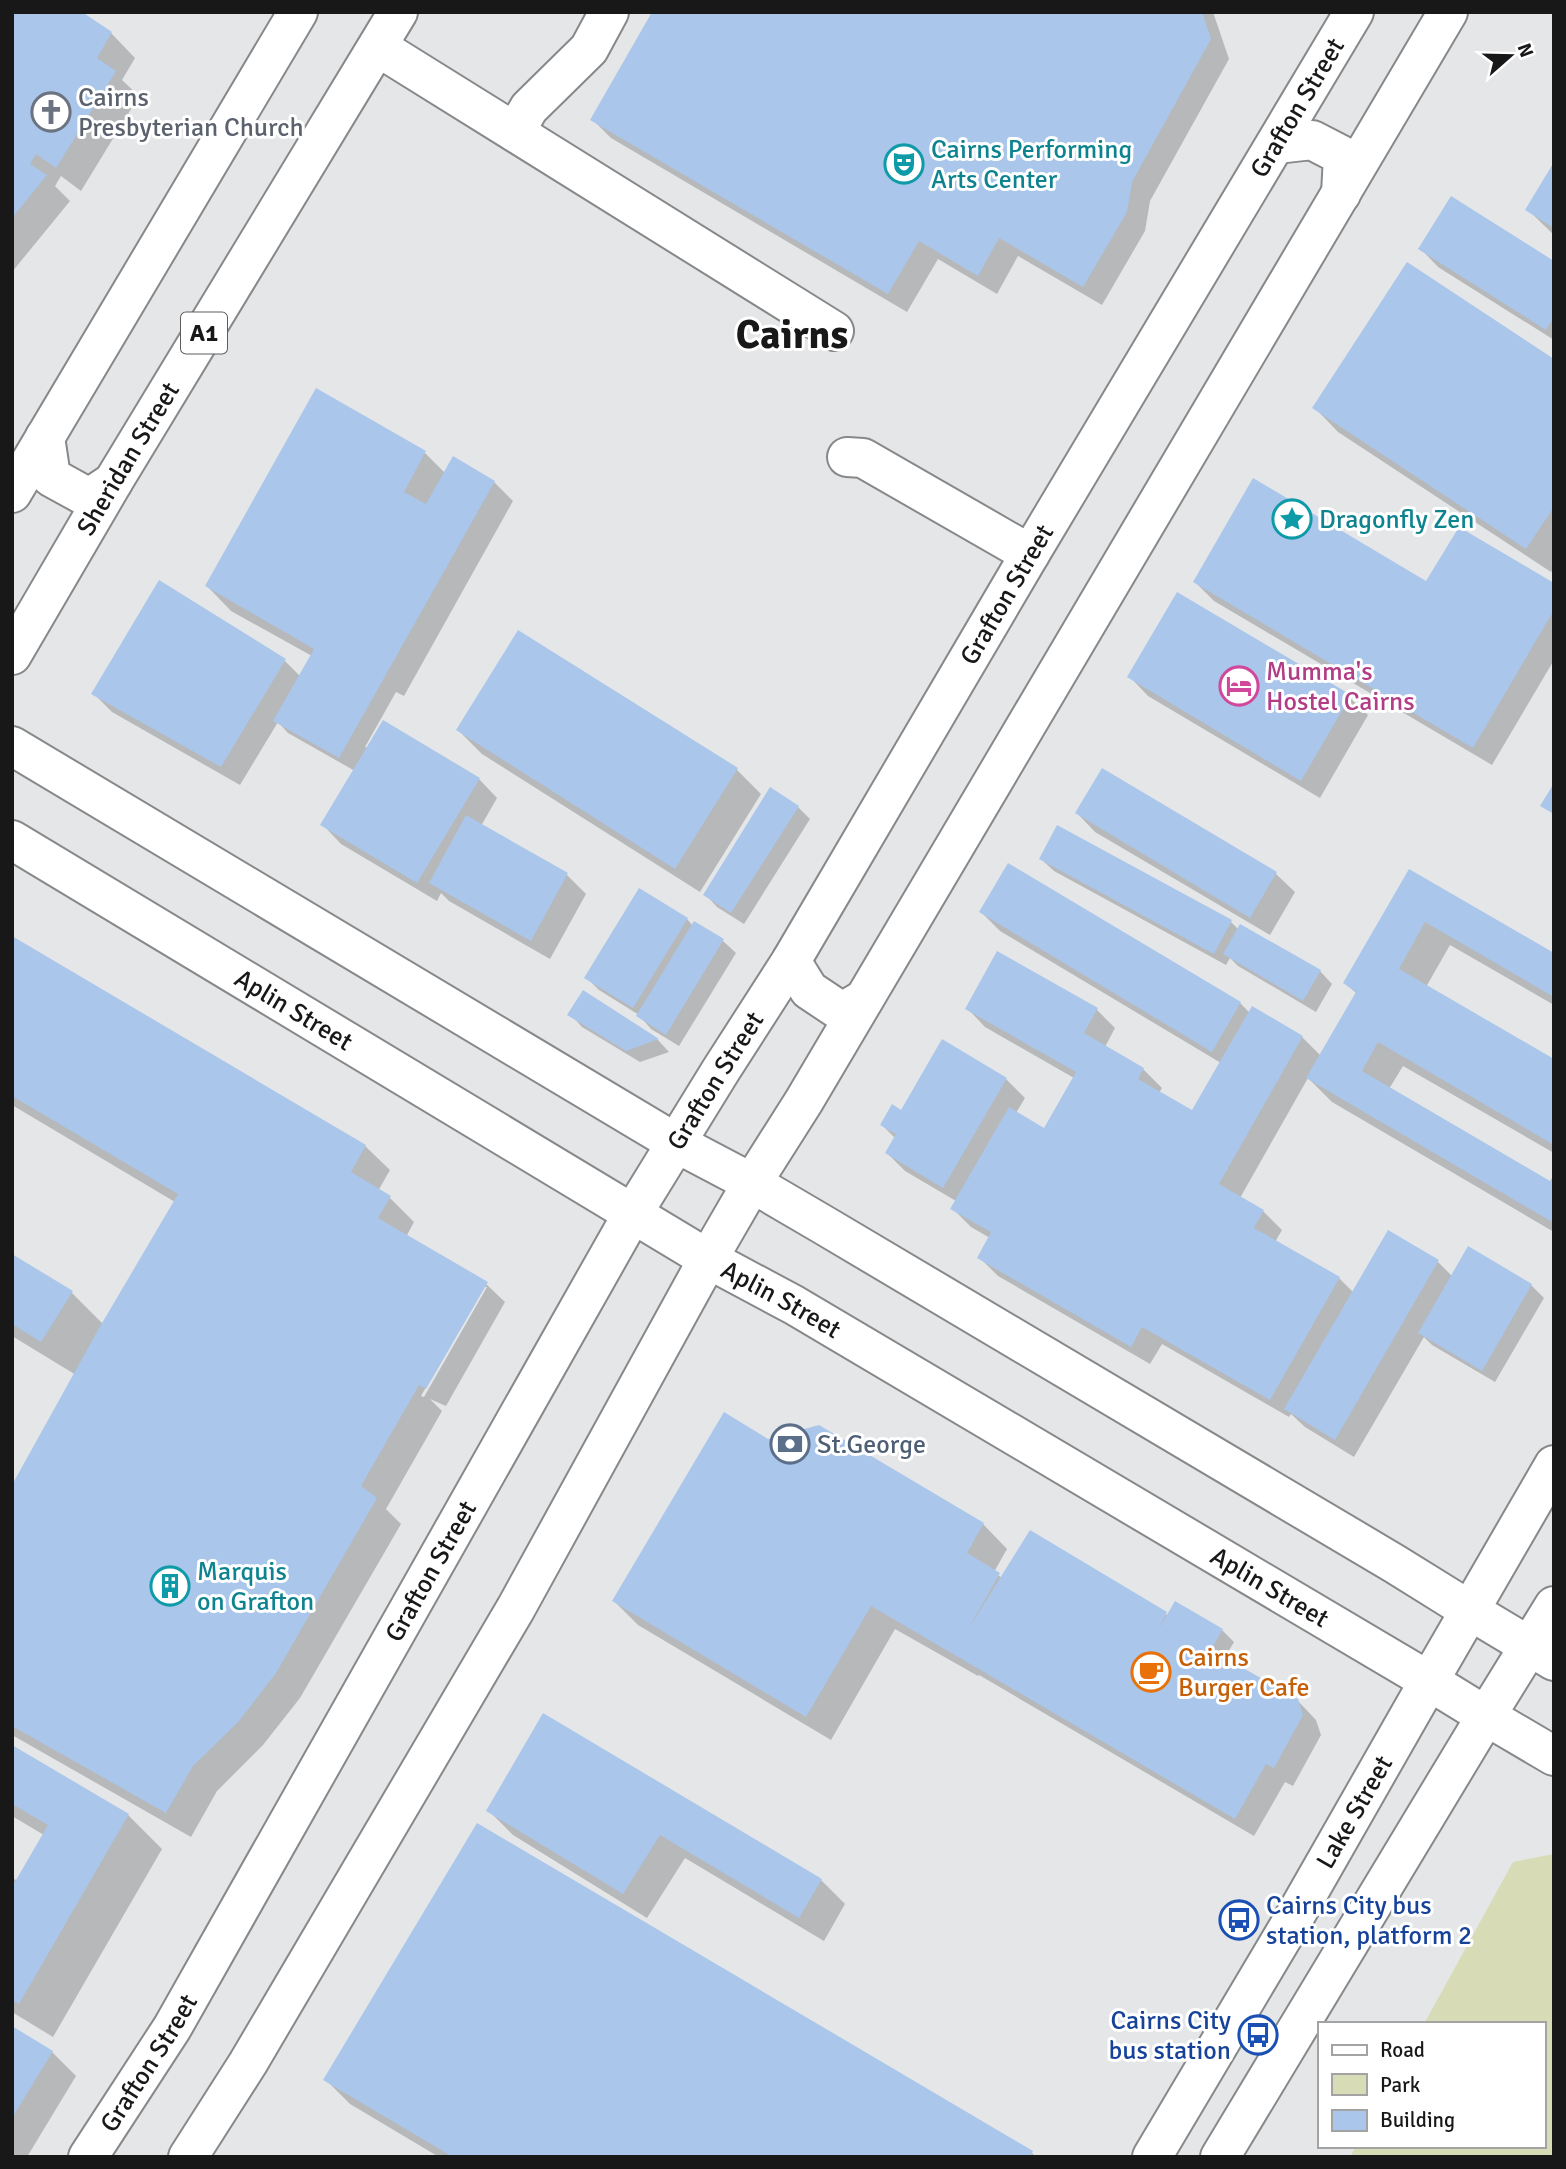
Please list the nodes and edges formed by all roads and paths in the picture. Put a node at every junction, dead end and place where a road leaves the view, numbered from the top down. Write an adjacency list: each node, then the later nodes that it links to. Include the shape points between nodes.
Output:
1 (299, 12): 11 (main road)
2 (398, 12): 6 (main road, Sheridan Street / A1)
3 (609, 12): 7 (main road, via 589,49 529,107)
4 (1354, 12): 8 (main road, Grafton Street)
5 (1448, 12): 9 (main road)
6 (378, 47): 7 (main road); 13 (main road, Sheridan Street / A1)
7 (515, 132): 10 (main road)
8 (1277, 144): 9 (main road, via 1312,140 1343,156); 15 (main road, Grafton Street)
9 (1341, 194): 20 (main road)
10 (834, 331)
11 (45, 438): 13 (main road, via 51,477 89,498); 14 (main road)
12 (847, 457): 15 (main road, via 863,458)
13 (113, 482): 16 (main road, Sheridan Street / A1)
14 (12, 493)
15 (1030, 554): 19 (main road, Grafton Street)
16 (12, 655)
17 (12, 746): 21 (main road)
18 (12, 840): 23 (main road, Aplin Street)
19 (791, 961): 20 (main road, via 809,990 842,1012); 21 (main road, Grafton Street)
20 (864, 999): 22 (main road)
21 (676, 1143): 22 (main road); 23 (main road, Grafton Street)
22 (752, 1183): 24 (main road); 27 (main road)
23 (633, 1213): 24 (main road, Aplin Street); 32 (main road, Grafton Street, via 172,2028)
24 (708, 1259): 29 (main road, Aplin Street, via 794,1305); 33 (main road, via 516,1608)
25 (1554, 1465): 27 (main road, Lake Street)
26 (1554, 1606): 28 (main road)
27 (1469, 1610): 28 (main road); 29 (main road, Lake Street)
28 (1541, 1653): 30 (main road)
29 (1429, 1681): 30 (main road, Aplin Street); 34 (main road, Lake Street)
30 (1486, 1716): 31 (main road, Aplin Street); 35 (main road)
31 (1554, 1756)
32 (88, 2157)
33 (188, 2157)
34 (1152, 2157)
35 (1220, 2157)

